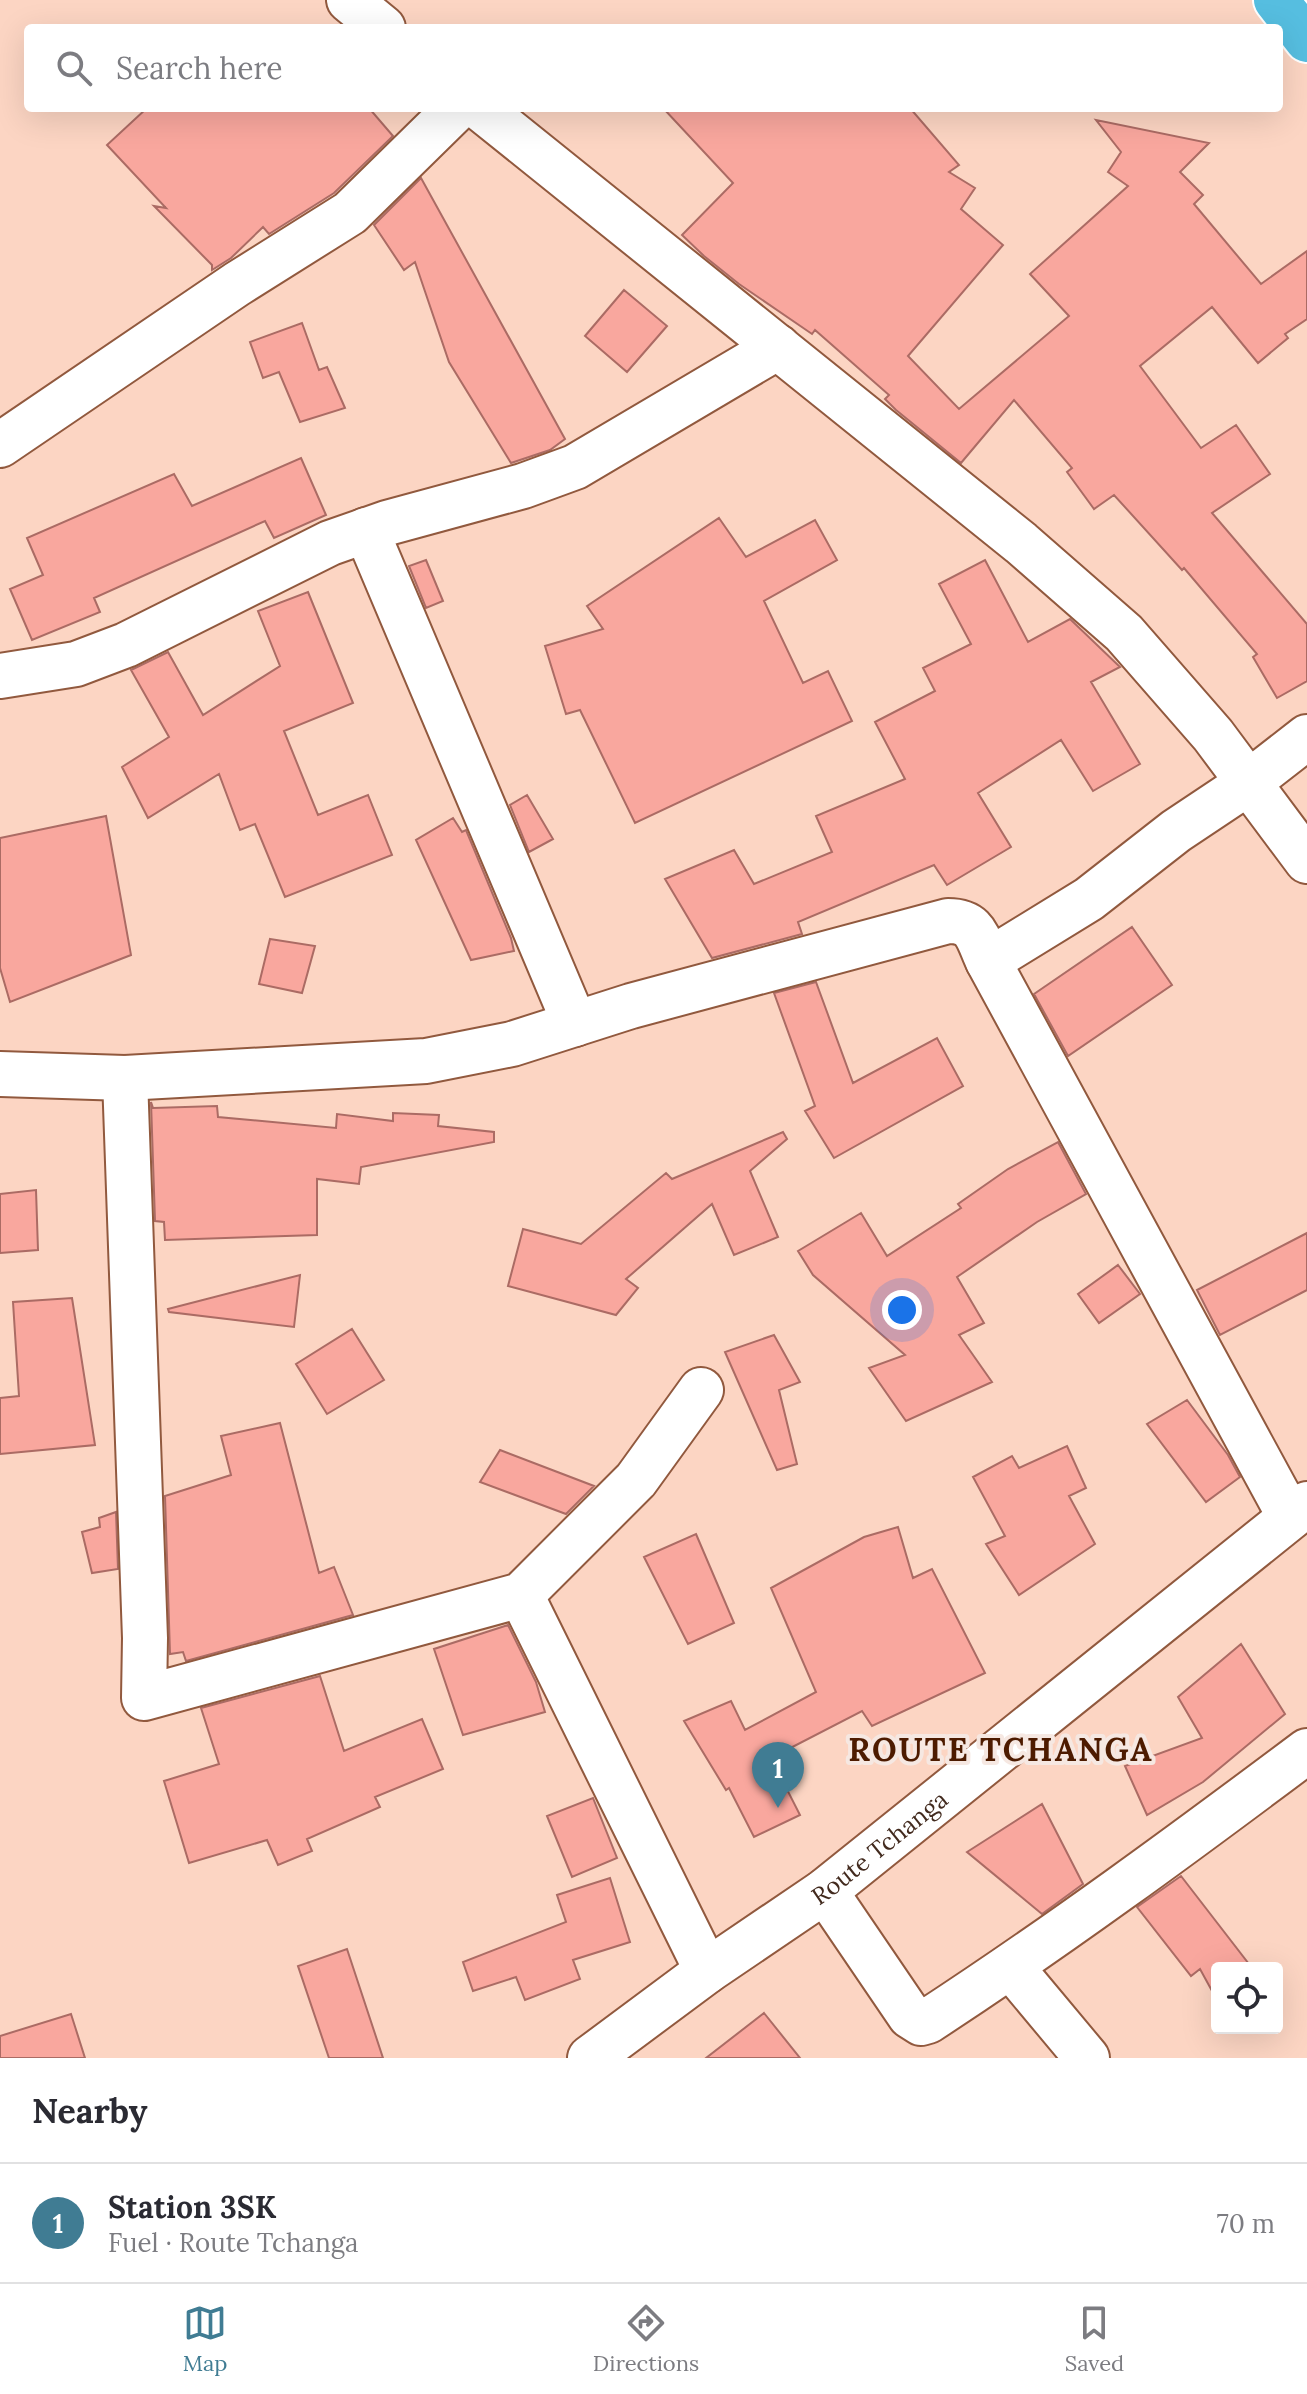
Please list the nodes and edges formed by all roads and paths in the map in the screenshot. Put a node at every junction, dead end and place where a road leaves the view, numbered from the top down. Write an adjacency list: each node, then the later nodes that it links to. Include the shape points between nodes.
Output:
1 (349, 0): 3 (street)
2 (1276, 0): 4 (highway)
3 (378, 24)
4 (1307, 40)
5 (453, 112): 8 (street, via 350,213)
6 (485, 112): 7 (street)
7 (778, 347): 9 (street, via 575,467); 12 (street, via 1124,633)
8 (0, 445)
9 (366, 530): 10 (street, via 126,645 76,664); 15 (street)
10 (0, 676)
11 (1307, 737): 12 (street)
12 (1248, 783): 13 (street); 14 (street, via 1089,899)
13 (1307, 861)
14 (988, 961): 15 (street, via 972,927 948,921); 19 (street)
15 (575, 1024): 17 (street, via 512,1044 426,1061)
16 (0, 1074): 17 (street)
17 (125, 1078): 20 (street, via 144,1698)
18 (701, 1390): 20 (street, via 636,1480)
19 (1298, 1510): 22 (street, Route Tchanga)
20 (521, 1595): 24 (street)
21 (1307, 1751): 23 (street)
22 (825, 1891): 23 (street, via 910,2016 921,2023); 24 (street, Route Tchanga)
23 (1011, 1967): 26 (street)
24 (707, 1971): 25 (street, Route Tchanga)
25 (612, 2051)
26 (1087, 2058)

